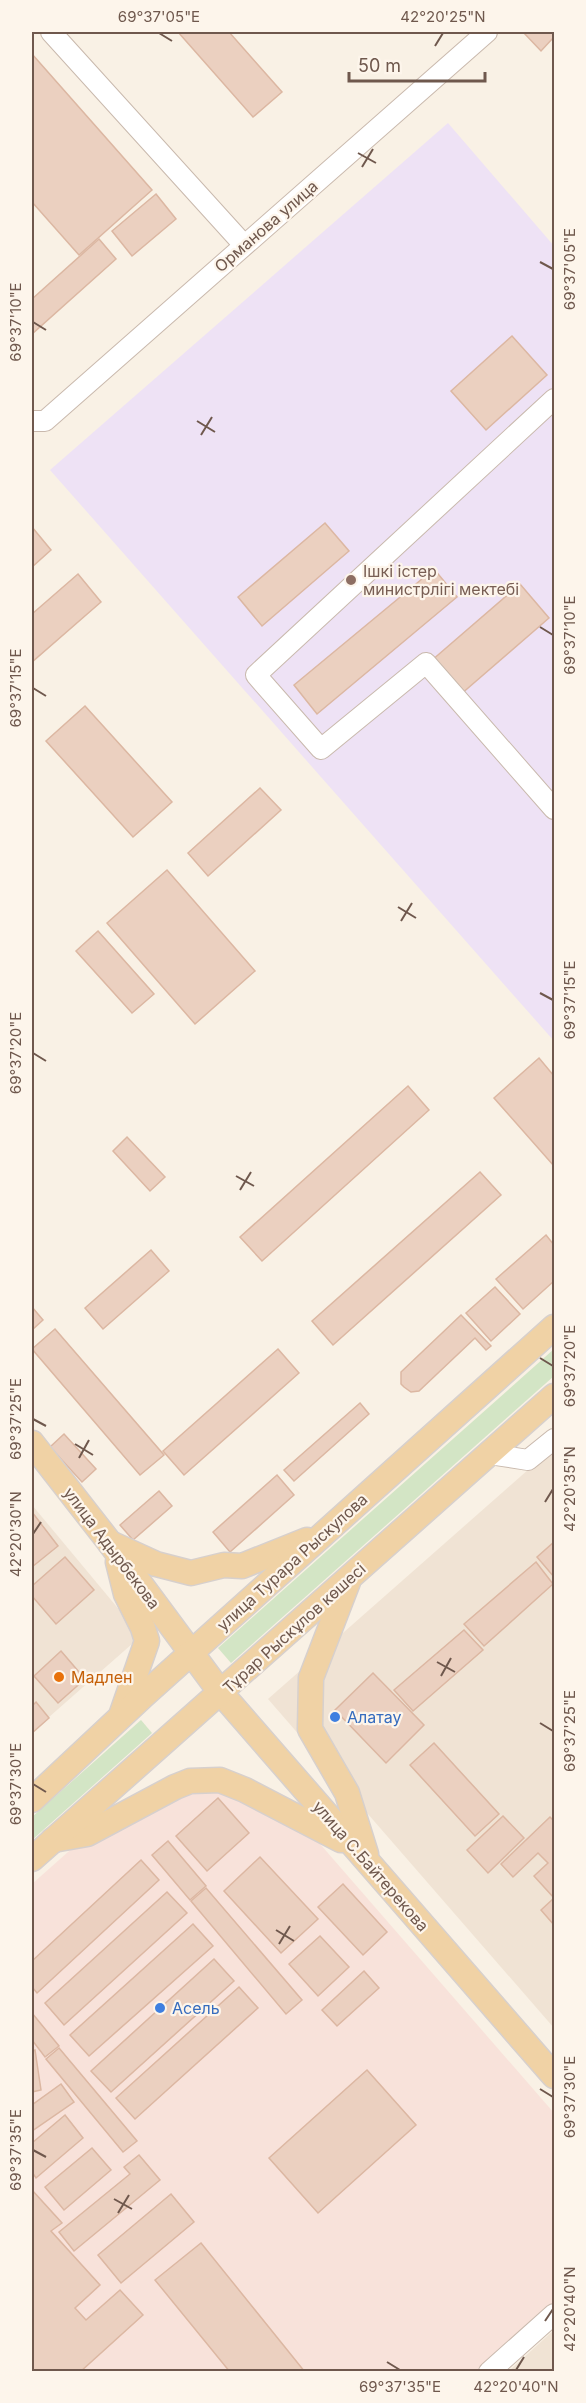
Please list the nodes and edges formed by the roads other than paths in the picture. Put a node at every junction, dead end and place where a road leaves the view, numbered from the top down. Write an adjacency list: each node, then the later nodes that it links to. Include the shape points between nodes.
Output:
1 (51, 32): 3 (street)
2 (487, 32): 3 (street, Орманова улица)
3 (244, 245): 5 (street, Орманова улица)
4 (555, 399): 6 (street, via 256,675 321,749 426,663)
5 (38, 421)
6 (555, 809)
7 (555, 1327): 12 (main road, улица Турара Рыскулова)
8 (555, 1396): 11 (main road, Тұрар Рыскұлов көшесі)
9 (555, 1439): 11 (street, via 528,1460)
10 (32, 1443): 13 (main road, улица Адырбекова)
11 (489, 1454): 14 (main road, Тұрар Рыскұлов көшесі)
12 (326, 1532): 13 (main road, via 242,1566 224,1565 191,1573); 15 (main road, улица Турара Рыскулова)
13 (113, 1547): 15 (main road, улица Адырбекова); 17 (main road, via 126,1594 147,1641)
14 (349, 1579): 16 (main road, Тұрар Рыскұлов көшесі); 22 (main road, via 311,1678 310,1729 347,1793)
15 (190, 1654): 16 (main road, улица С.Байтерекова); 17 (main road, улица Турара Рыскулова)
16 (221, 1693): 19 (main road, Тұрар Рыскұлов көшесі); 20 (main road, улица С.Байтерекова)
17 (120, 1719): 18 (main road, улица Турара Рыскулова)
18 (32, 1800)
19 (53, 1840): 20 (main road, via 87,1834 175,1787 206,1779 245,1790); 21 (main road, Тұрар Рыскұлов көшесі)
20 (353, 1846): 22 (main road, улица С.Байтерекова)
21 (32, 1858)
22 (370, 1865): 23 (main road, улица С.Байтерекова)
23 (555, 2076)
24 (555, 2314): 25 (street)
25 (489, 2372)

